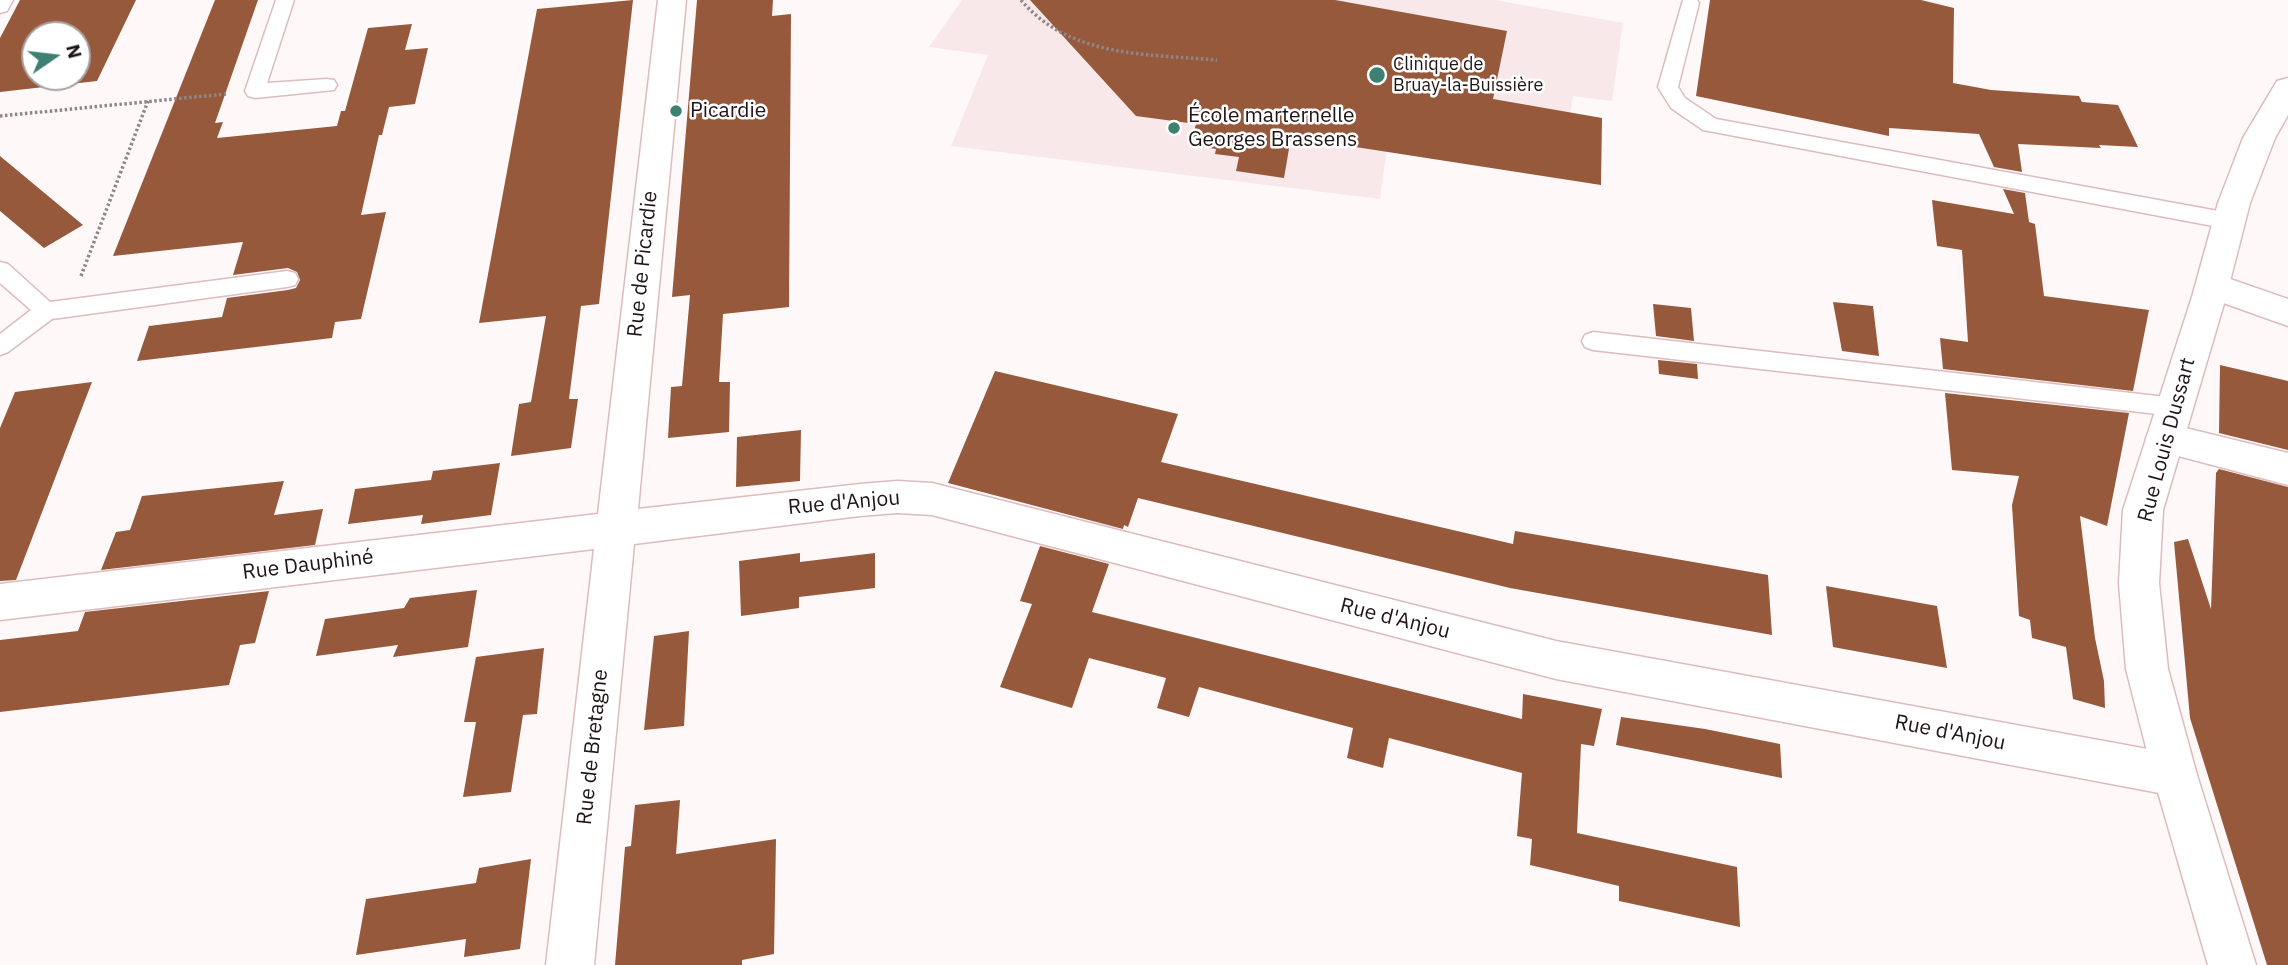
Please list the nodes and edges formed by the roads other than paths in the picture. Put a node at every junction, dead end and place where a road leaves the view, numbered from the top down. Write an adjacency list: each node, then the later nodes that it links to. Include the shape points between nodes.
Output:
1 (4, 0): 5 (lane)
2 (285, 0): 6 (lane, via 255,91)
3 (672, 0): 18 (street, Rue de Picardie)
4 (1689, 3): 8 (lane, via 1668,88 1678,103 1710,125)
5 (0, 7)
6 (327, 85)
7 (2288, 88): 8 (street, Rue Louis Dussart, via 2259,138)
8 (2229, 221): 11 (street, Rue Louis Dussart)
9 (0, 270): 12 (lane)
10 (287, 279): 12 (lane)
11 (2213, 286): 13 (street); 16 (street, Rue Louis Dussart)
12 (46, 311): 15 (lane)
13 (2288, 313)
14 (1593, 341): 16 (lane)
15 (0, 346)
16 (2170, 423): 17 (street); 20 (street, Rue Louis Dussart, via 2143,510 2139,583 2147,669)
17 (2288, 469)
18 (616, 528): 19 (street, Rue Dauphiné); 20 (street, Rue d'Anjou, via 860,500 932,499 1556,660); 21 (street, Rue de Bretagne)
19 (0, 602)
20 (2175, 775): 22 (street, Rue Louis Dussart)
21 (570, 965)
22 (2232, 965)

